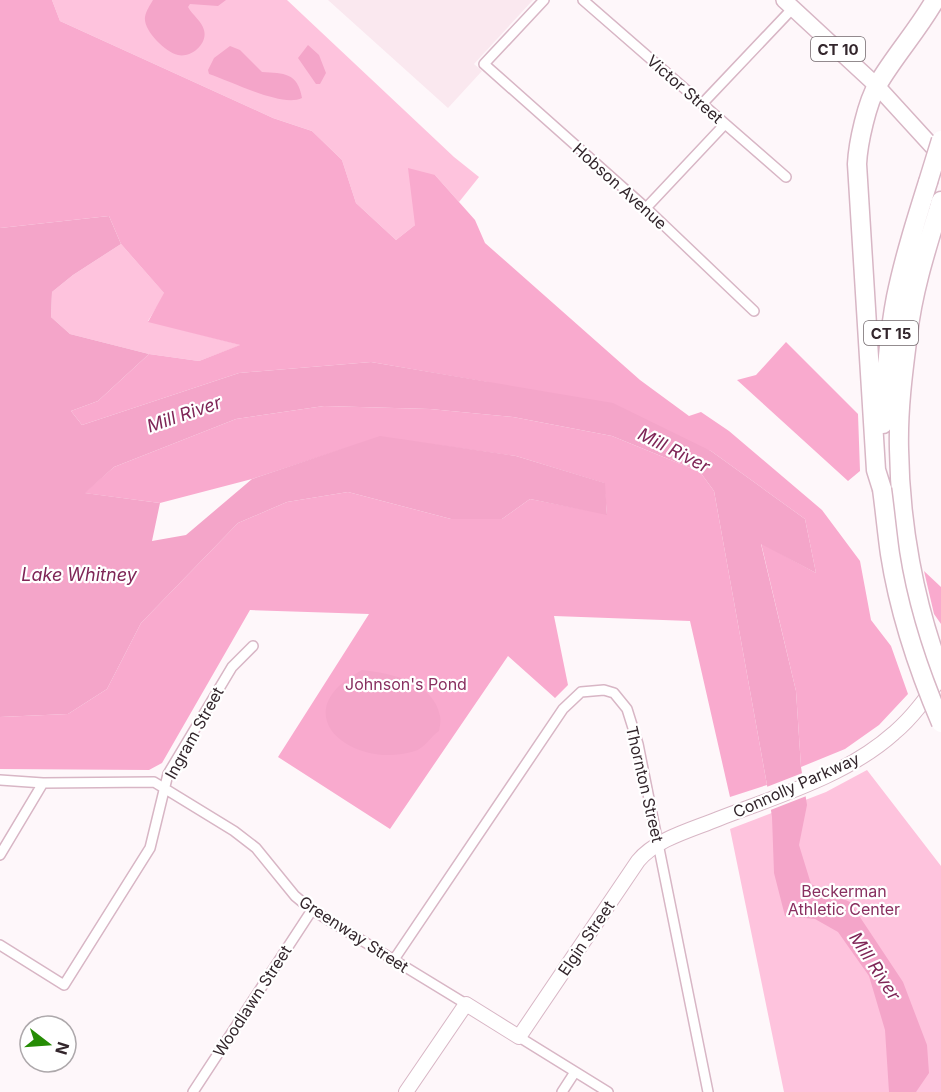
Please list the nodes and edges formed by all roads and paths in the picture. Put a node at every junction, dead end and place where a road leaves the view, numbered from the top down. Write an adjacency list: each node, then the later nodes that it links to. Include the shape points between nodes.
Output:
1 (544, 0): 12 (street, Hobson Avenue, via 484,64)
2 (583, 0): 6 (street, Victor Street)
3 (935, 0): 5 (highway)
4 (789, 4): 5 (main road, CT 10); 6 (street)
5 (877, 86): 9 (main road, CT 10); 14 (highway, via 858,142 857,164 876,470)
6 (702, 104): 7 (street, Victor Street)
7 (725, 124): 10 (street, Victor Street); 12 (street)
8 (941, 141): 14 (highway, CT 15, bridge, via 897,296 887,356)
9 (941, 156)
10 (786, 177)
11 (941, 201): 16 (highway, CT 15, via 908,332 899,448 912,564)
12 (646, 208): 13 (street, Hobson Avenue)
13 (754, 311)
14 (882, 489): 17 (highway, CT 15, bridge, via 890,555 907,627)
15 (253, 646): 20 (street, Ingram Street, via 232,667 168,774)
16 (941, 675): 21 (main road, Connolly Parkway, via 925,701 893,734 840,769)
17 (941, 723)
18 (0, 780): 19 (street, Greenway Street)
19 (44, 783): 20 (street, Greenway Street, via 154,782); 22 (street)
20 (165, 788): 23 (street, Greenway Street, via 256,848 295,896); 24 (street, Ingram Street, via 150,848 64,985)
21 (659, 844): 25 (street, Thornton Street, via 627,709 614,693 581,692 563,709); 27 (main road, Elgin Street, via 638,861); 33 (street, Thornton Street)
22 (0, 855)
23 (312, 910): 25 (street, Greenway Street); 29 (street, Woodlawn Street)
24 (0, 945)
25 (393, 961): 26 (street, Greenway Street)
26 (466, 1004): 27 (main road, Greenway Street); 30 (main road)
27 (519, 1037): 28 (street, Greenway Street)
28 (575, 1072): 31 (street); 32 (street, Greenway Street)
29 (193, 1092)
30 (406, 1092)
31 (562, 1092)
32 (608, 1092)
33 (708, 1092)

